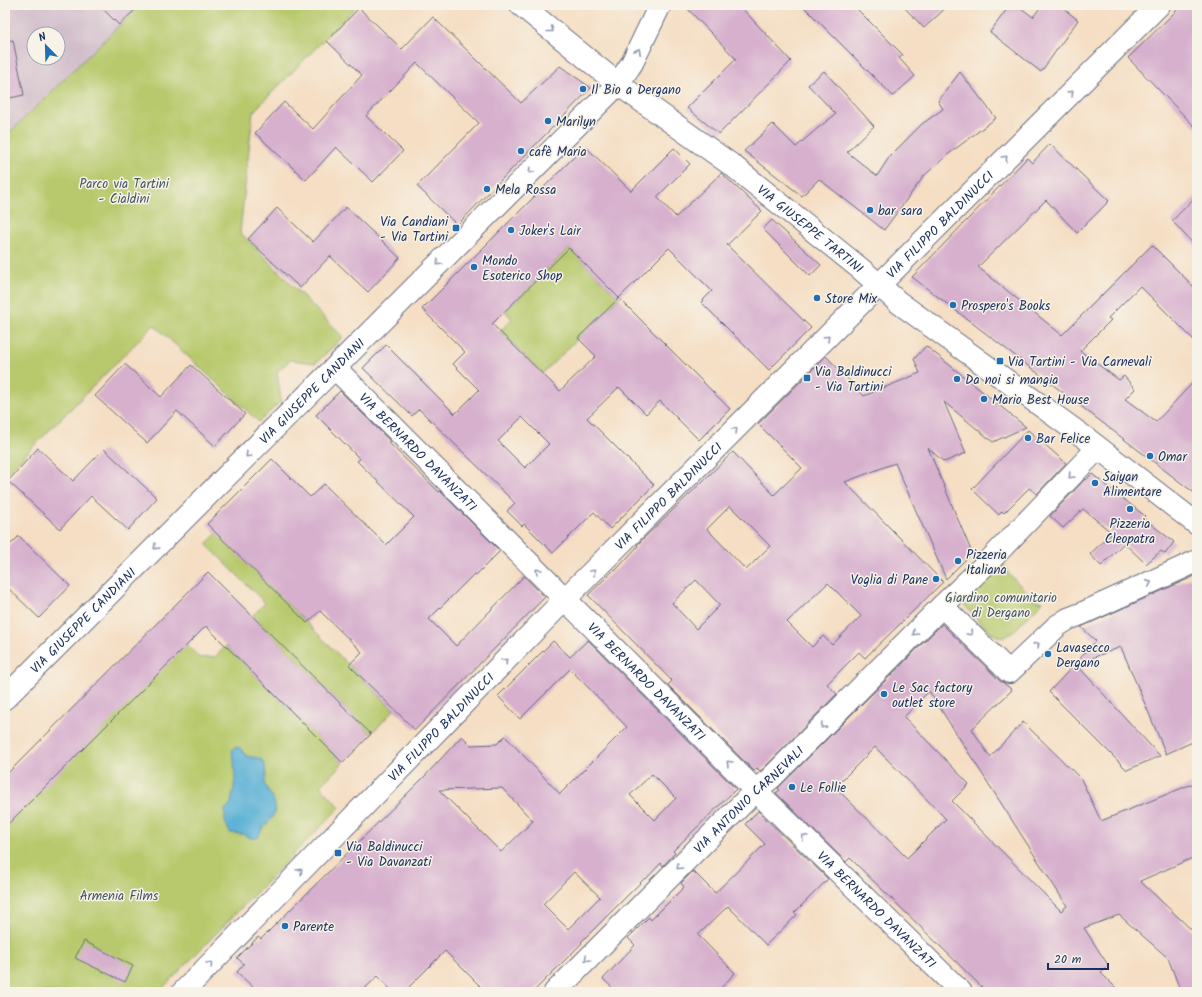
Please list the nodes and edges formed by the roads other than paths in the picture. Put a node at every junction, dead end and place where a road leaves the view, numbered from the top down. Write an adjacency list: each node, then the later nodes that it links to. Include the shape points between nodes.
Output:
1 (521, 5): 4 (street, VIA GIUSEPPE TARTINI, one-way to 4)
2 (660, 5): 4 (street, VIA GIUSEPPE CANDIANI, one-way to 2, via 632,63)
3 (1159, 5): 5 (street, VIA FILIPPO BALDINUCCI, one-way to 3)
4 (618, 84): 5 (street, VIA GIUSEPPE TARTINI, via 733,166); 6 (street, VIA GIUSEPPE CANDIANI, one-way to 6)
5 (880, 286): 7 (street, VIA GIUSEPPE TARTINI); 10 (street, VIA FILIPPO BALDINUCCI, one-way to 5)
6 (335, 368): 10 (street, VIA BERNARDO DAVANZATI, one-way to 6); 12 (street, VIA GIUSEPPE CANDIANI, one-way to 12)
7 (1098, 448): 8 (street, VIA GIUSEPPE TARTINI); 11 (street, VIA ANTONIO CARNEVALI, one-way to 11)
8 (1197, 524)
9 (1197, 561): 11 (street, one-way to 9, via 1009,672 1057,626 1068,619)
10 (565, 599): 13 (street, VIA BERNARDO DAVANZATI, one-way to 10); 14 (street, VIA FILIPPO BALDINUCCI, one-way to 10)
11 (942, 606): 13 (street, VIA ANTONIO CARNEVALI, one-way to 13, via 771,778)
12 (5, 698)
13 (756, 790): 15 (street, VIA ANTONIO CARNEVALI, one-way to 15); 16 (street, VIA BERNARDO DAVANZATI, one-way to 13)
14 (182, 992)
15 (555, 992)
16 (961, 992)

